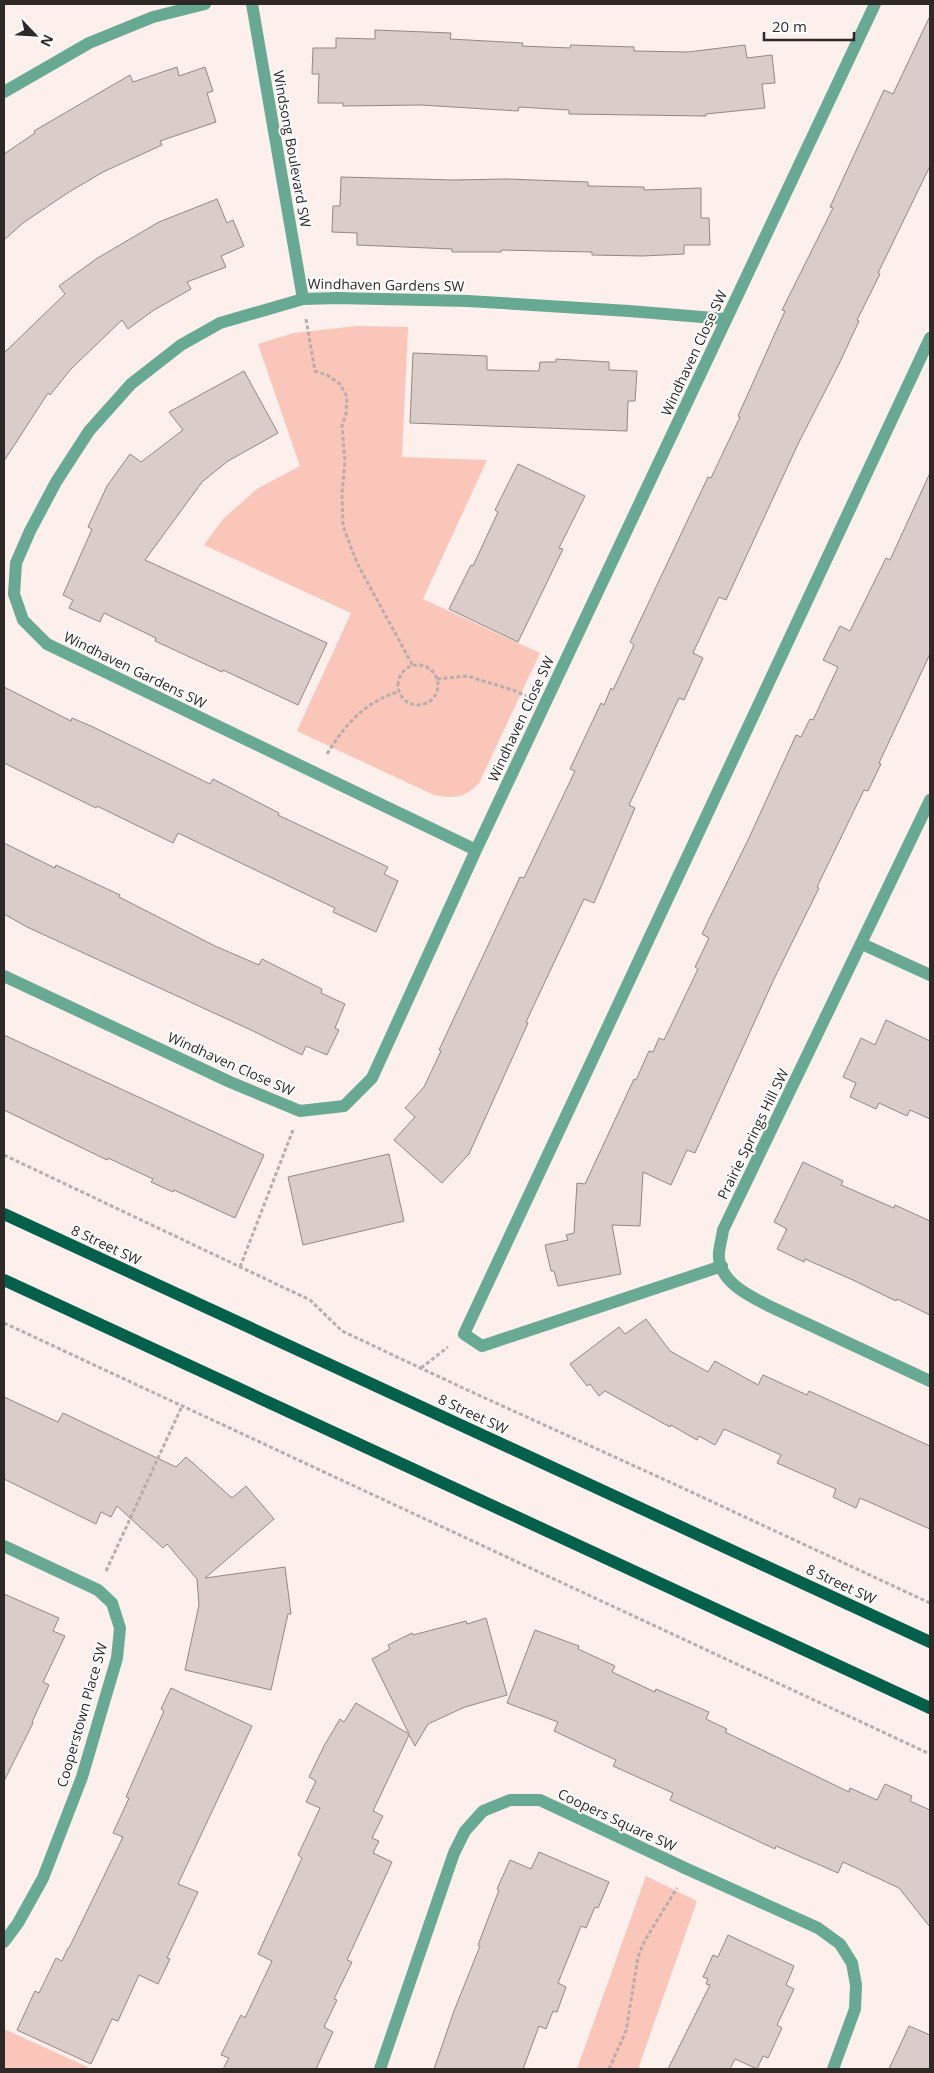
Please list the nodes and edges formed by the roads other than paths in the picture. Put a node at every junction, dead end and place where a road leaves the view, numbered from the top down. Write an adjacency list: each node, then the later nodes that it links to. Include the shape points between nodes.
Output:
1 (205, 4): 4 (street, via 153,17 89,43)
2 (252, 4): 5 (street, Windsong Boulevard SW)
3 (875, 4): 6 (street, Windhaven Close SW)
4 (4, 92)
5 (303, 299): 6 (street, Windhaven Gardens SW, via 468,301); 9 (street, Windhaven Gardens SW, via 220,323 181,345 131,384 89,431 56,482 16,563 14,594 23,620 47,644)
6 (726, 320): 9 (street, Windhaven Close SW)
7 (930, 338): 14 (street, via 464,1334 482,1346)
8 (930, 800): 10 (street, Prairie Springs Hill SW)
9 (476, 850): 12 (street, Windhaven Close SW, via 372,1078 344,1106 300,1111 230,1082)
10 (862, 944): 11 (street); 14 (street, Prairie Springs Hill SW, via 723,1230 719,1258)
11 (930, 975)
12 (4, 976)
13 (4, 1214): 18 (main road, 8 Street SW)
14 (722, 1266): 16 (street, via 728,1279 752,1297)
15 (4, 1280): 19 (main road)
16 (930, 1381)
17 (4, 1546): 20 (street, Cooperstown Place SW, via 98,1590 112,1603 120,1628 116,1658 82,1777 43,1878 18,1924)
18 (930, 1642)
19 (930, 1708)
20 (4, 1942)
21 (380, 2069): 22 (street, Coopers Square SW, via 454,1853 466,1831 483,1811 510,1800 540,1800 818,1928 840,1944 852,1963 856,1985 855,2009)
22 (834, 2069)

